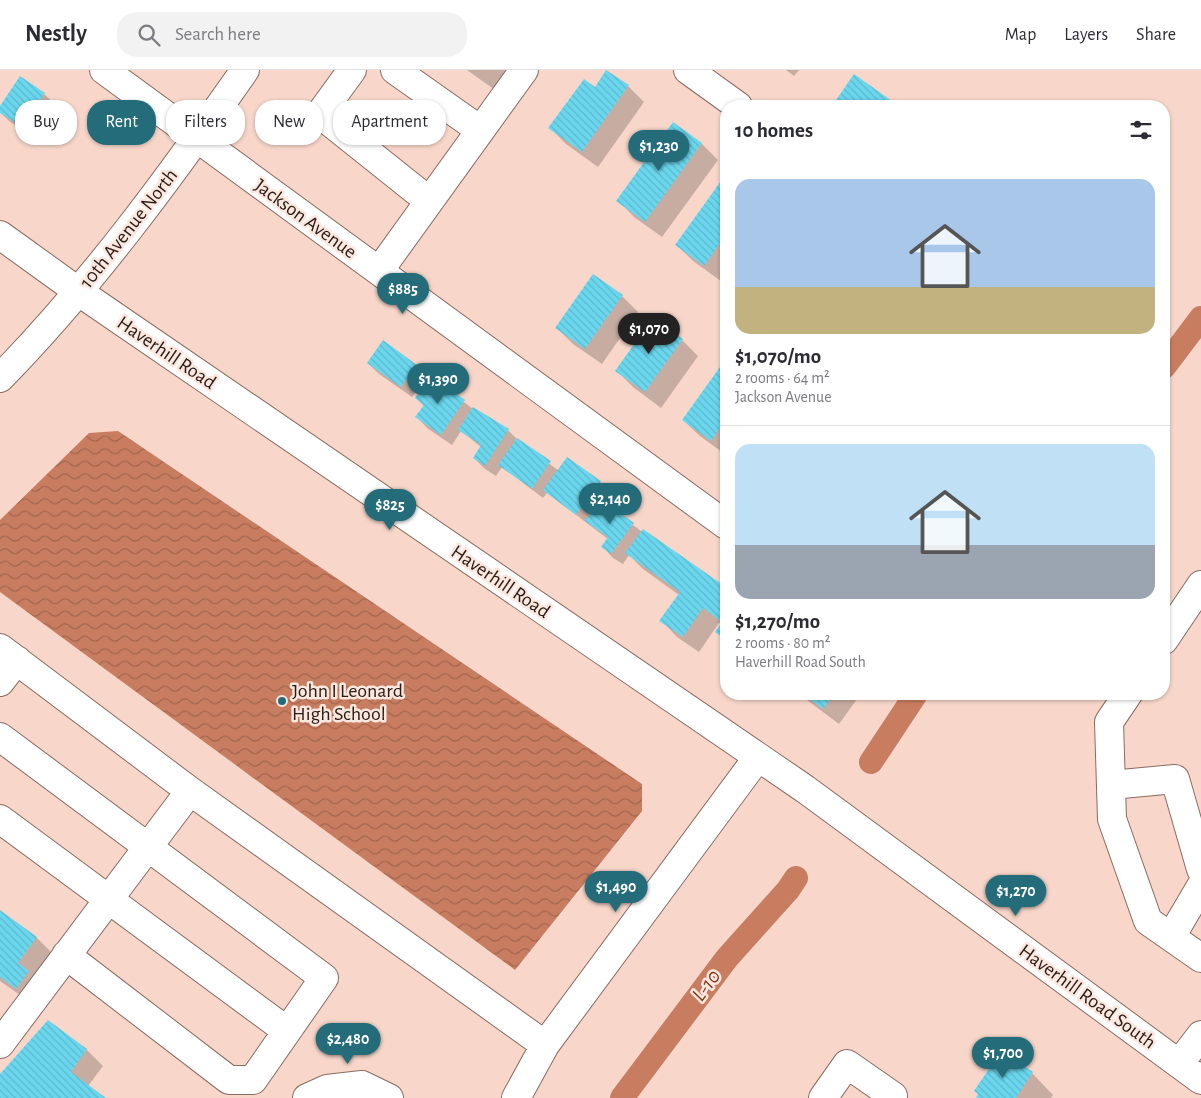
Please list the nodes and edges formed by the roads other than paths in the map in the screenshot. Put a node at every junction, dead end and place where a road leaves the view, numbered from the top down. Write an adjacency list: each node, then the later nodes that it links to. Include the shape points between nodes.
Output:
1 (104, 70): 9 (street, Jackson Avenue)
2 (245, 70): 7 (street, 10th Avenue North)
3 (352, 70): 13 (street, via 320,114)
4 (395, 70): 10 (street)
5 (524, 70): 10 (street)
6 (688, 70): 8 (street)
7 (224, 100)
8 (730, 100)
9 (166, 115)
10 (480, 130): 13 (street)
11 (192, 145): 16 (street, 10th Avenue North)
12 (207, 145): 15 (street, Jackson Avenue)
13 (429, 201): 15 (street)
14 (0, 235): 16 (street, Haverhill Road)
15 (379, 271): 18 (street, Jackson Avenue)
16 (79, 292): 17 (street, 10th Avenue North); 25 (street, Haverhill Road)
17 (0, 378)
18 (720, 520)
19 (1201, 585): 20 (street)
20 (1170, 631)
21 (8, 654): 22 (street); 28 (street)
22 (0, 682)
23 (1124, 700): 26 (street, via 1109,722)
24 (0, 737): 30 (street)
25 (758, 757): 27 (street, Haverhill Road); 41 (street)
26 (1111, 786): 31 (street, via 1176,778); 34 (street, via 1112,820 1148,921)
27 (805, 789): 42 (street, Haverhill Road South)
28 (190, 791): 30 (street); 41 (street)
29 (0, 819): 33 (street)
30 (149, 846): 33 (street); 38 (street, via 324,978)
31 (1201, 869)
32 (1201, 886): 34 (street)
33 (109, 900): 35 (street); 38 (street)
34 (1171, 937): 36 (street)
35 (66, 955): 37 (street); 38 (street, via 229,1080 253,1080)
36 (1201, 958)
37 (9, 1013): 40 (street)
38 (287, 1031)
39 (1201, 1034): 42 (street)
40 (0, 1044)
41 (545, 1045): 44 (street)
42 (1179, 1064): 43 (street, Haverhill Road South)
43 (1201, 1080)
44 (516, 1097)
45 (307, 1098): 46 (street, via 327,1089 362,1085)
46 (388, 1098)
47 (823, 1098): 48 (street, via 847,1064)
48 (892, 1098)

